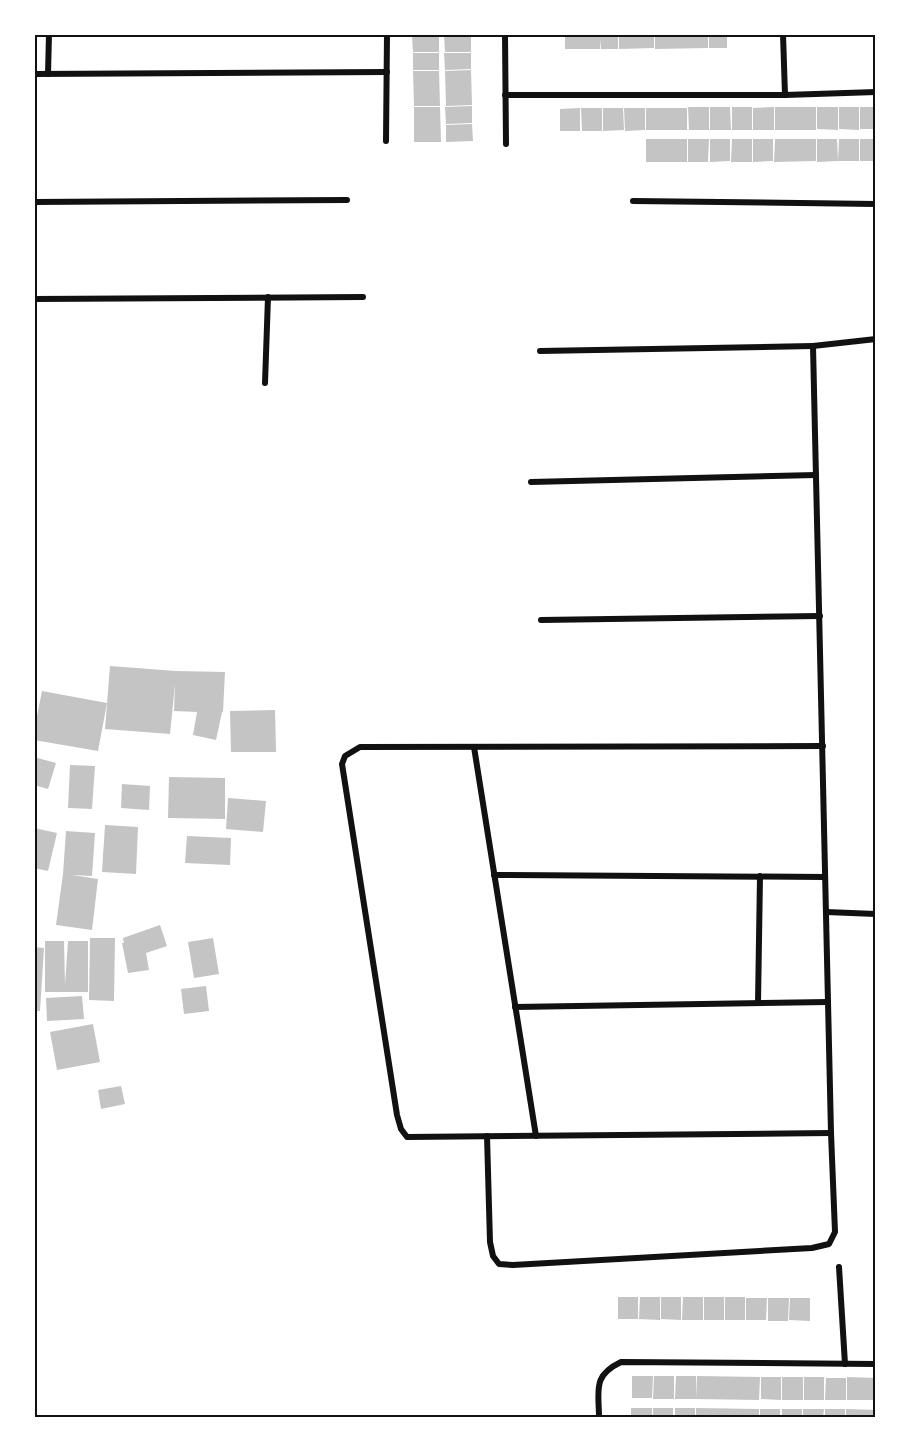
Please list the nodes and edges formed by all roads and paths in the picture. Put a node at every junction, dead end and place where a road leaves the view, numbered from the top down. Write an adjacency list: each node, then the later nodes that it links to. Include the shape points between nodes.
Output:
1 (49, 34): 7 (street)
2 (387, 34): 5 (street)
3 (505, 34): 9 (street)
4 (783, 34): 10 (street)
5 (387, 72): 7 (street); 11 (street)
6 (34, 74): 7 (street)
7 (48, 74)
8 (876, 92): 10 (street)
9 (505, 95): 10 (street); 12 (street)
10 (785, 95)
11 (386, 141)
12 (506, 144)
13 (347, 200): 15 (street)
14 (633, 201): 16 (street)
15 (34, 202)
16 (876, 204)
17 (268, 297): 18 (street); 19 (street); 23 (street)
18 (363, 297)
19 (34, 298)
20 (876, 339): 21 (street)
21 (813, 346): 22 (street); 24 (street)
22 (540, 351)
23 (265, 383)
24 (816, 475): 25 (street); 26 (street)
25 (531, 482)
26 (820, 616): 27 (street); 28 (street)
27 (540, 620)
28 (823, 746): 29 (street); 32 (street)
29 (474, 747): 30 (street); 40 (street, via 360,747 345,756 342,764 401,1130 407,1137)
30 (494, 875): 31 (street); 37 (street)
31 (760, 876): 32 (street); 36 (street)
32 (825, 877): 33 (street)
33 (826, 912): 34 (street); 35 (street)
34 (876, 915)
35 (828, 1002): 36 (street); 38 (street)
36 (758, 1003): 37 (street)
37 (515, 1007): 39 (street)
38 (831, 1133): 39 (street); 40 (street, via 835,1232 829,1244 513,1265 499,1264 490,1242)
39 (536, 1136): 40 (street)
40 (487, 1137)
41 (838, 1267): 42 (street)
42 (845, 1364): 43 (street); 44 (street, via 621,1362 608,1368 599,1379)
43 (876, 1364)
44 (599, 1418)

